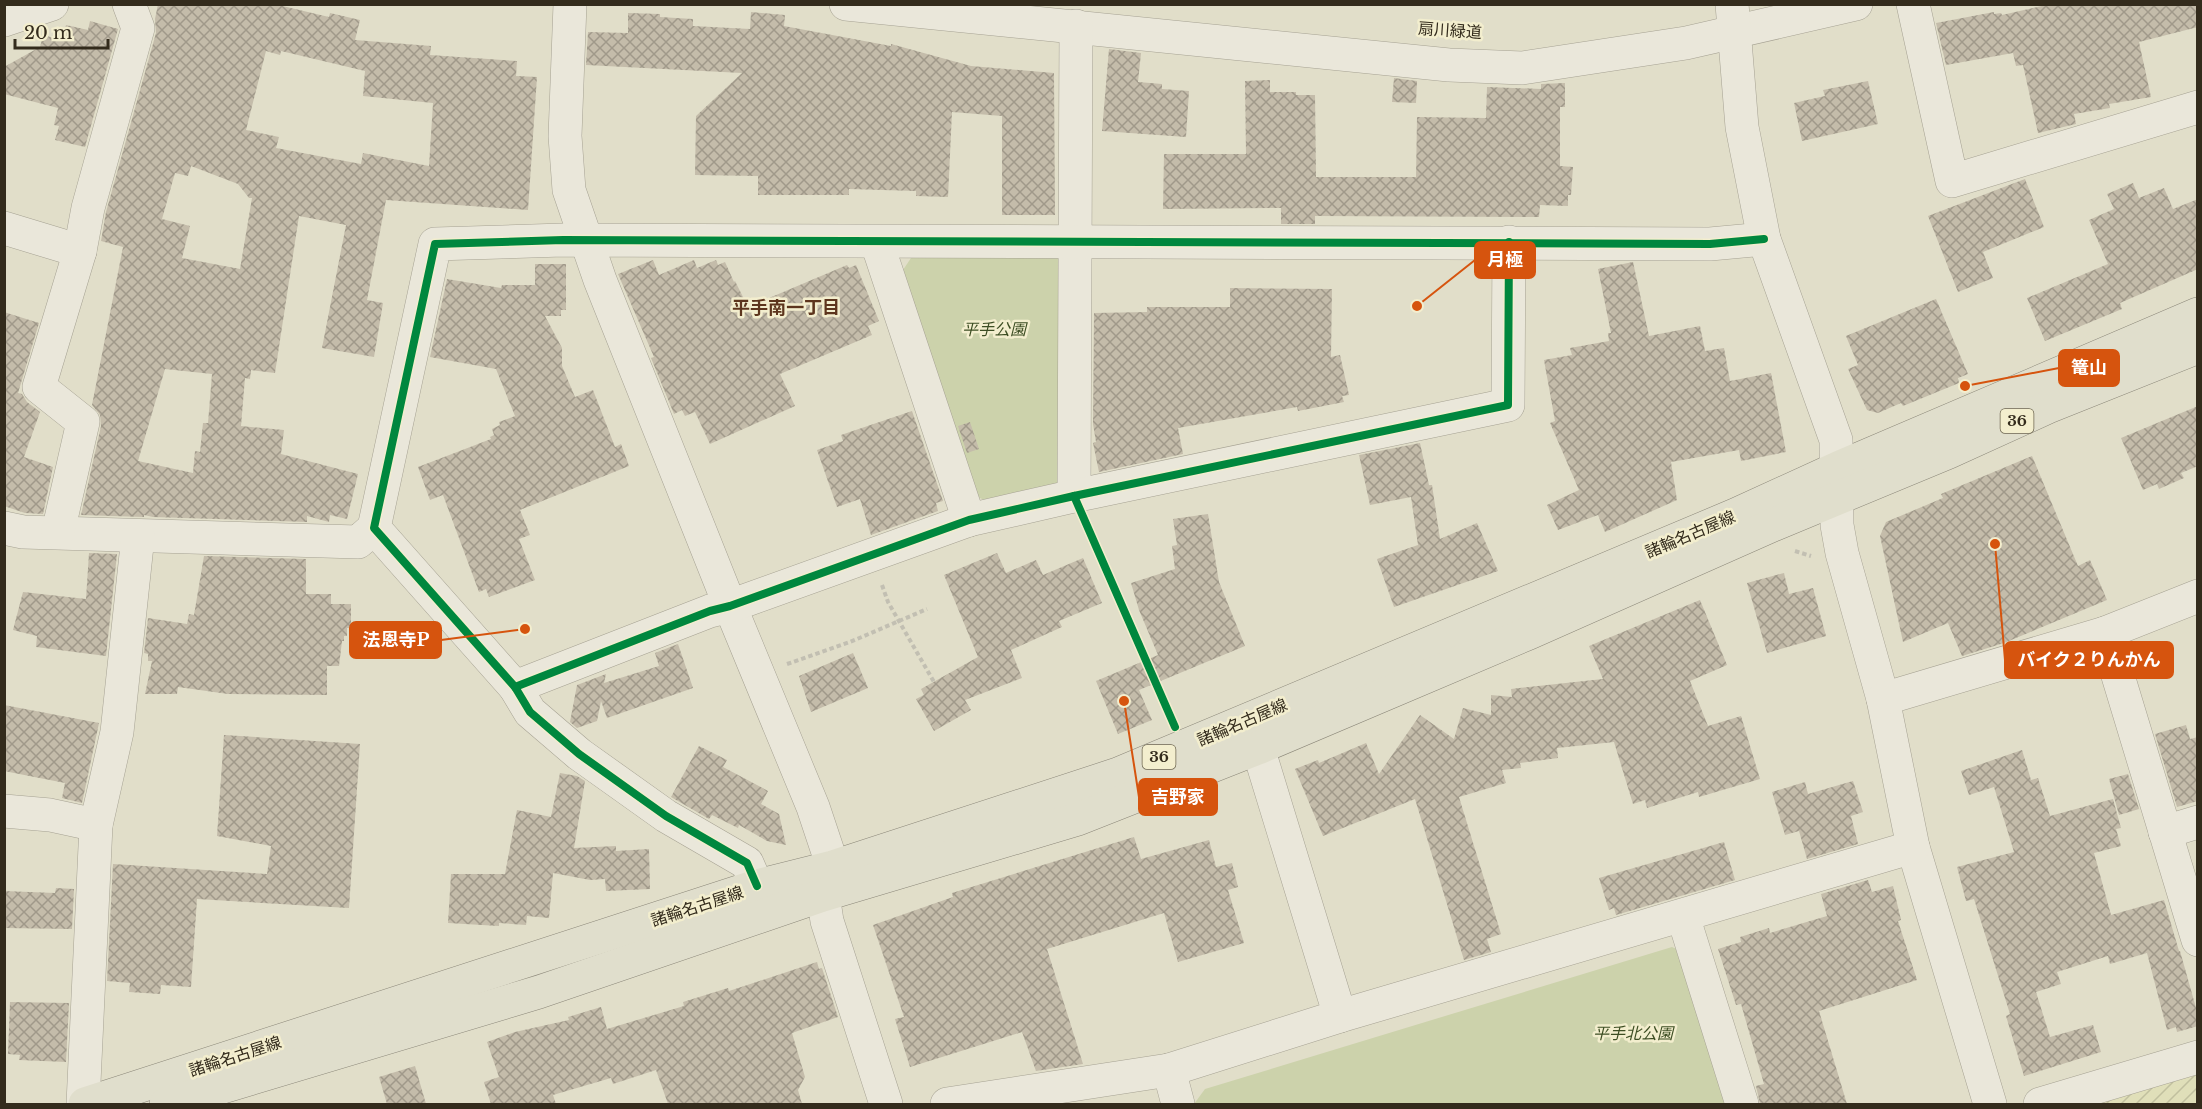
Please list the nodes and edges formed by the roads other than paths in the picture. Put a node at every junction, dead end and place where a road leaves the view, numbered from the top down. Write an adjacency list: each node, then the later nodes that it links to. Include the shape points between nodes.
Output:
1 (52, 4): 8 (street)
2 (129, 4): 17 (street, via 138,28 88,208)
3 (570, 4): 13 (street, via 565,136 569,190)
4 (846, 4): 9 (street)
5 (1856, 4): 7 (street)
6 (1913, 4): 10 (street, via 1952,181)
7 (1733, 18): 9 (street, via 1686,43 1522,68 1449,65); 12 (street, via 1742,127)
8 (4, 20)
9 (1076, 26): 16 (street)
10 (2198, 107)
11 (4, 228): 17 (street)
12 (1764, 239): 14 (street, via 1710,244); 20 (street, via 1836,440)
13 (587, 242): 15 (street); 24 (street, via 435,244); 28 (street)
14 (1509, 242): 16 (street); 21 (street, via 1508,405)
15 (877, 243): 16 (street); 22 (street)
16 (1075, 243): 21 (street)
17 (80, 251): 25 (street, via 39,387 83,422)
18 (2198, 314): 20 (main road, 諸輪名古屋線 / 36)
19 (2198, 347): 20 (main road, 諸輪名古屋線 / 36, via 1949,452)
20 (1837, 483): 31 (street, via 1842,553); 32 (main road, 諸輪名古屋線 / 36, via 1528,633); 38 (main road, 諸輪名古屋線 / 36, via 1735,516 1118,774)
21 (1074, 496): 22 (street)
22 (969, 520): 28 (street)
23 (4, 528): 25 (street)
24 (374, 528): 26 (street, via 358,542); 30 (street)
25 (58, 532): 26 (street)
26 (138, 536): 35 (street, via 117,732)
27 (2198, 596): 29 (street)
28 (730, 606): 30 (street); 38 (street, via 813,807)
29 (2105, 633): 31 (street); 36 (street)
30 (515, 687): 39 (street, via 530,712 579,754 666,816 747,863)
31 (1883, 699): 37 (street)
32 (1258, 748): 38 (main road, 諸輪名古屋線 / 36, via 1078,819); 42 (street)
33 (4, 811): 35 (street)
34 (2198, 822): 36 (street)
35 (96, 825): 45 (street)
36 (2165, 832): 41 (street)
37 (1913, 847): 40 (street); 51 (street)
38 (828, 881): 39 (main road, 諸輪名古屋線 / 36); 46 (main road, 諸輪名古屋線 / 36, via 539,993); 47 (street, via 827,921)
39 (757, 886): 45 (main road, 諸輪名古屋線 / 36)
40 (1683, 916): 42 (street); 50 (street)
41 (2198, 940)
42 (1340, 1016): 44 (street)
43 (2198, 1057): 52 (street)
44 (1168, 1070): 48 (street); 49 (street)
45 (84, 1104)
46 (166, 1104)
47 (886, 1104)
48 (947, 1104)
49 (1178, 1104)
50 (1742, 1104)
51 (1990, 1104)
52 (2040, 1104)

